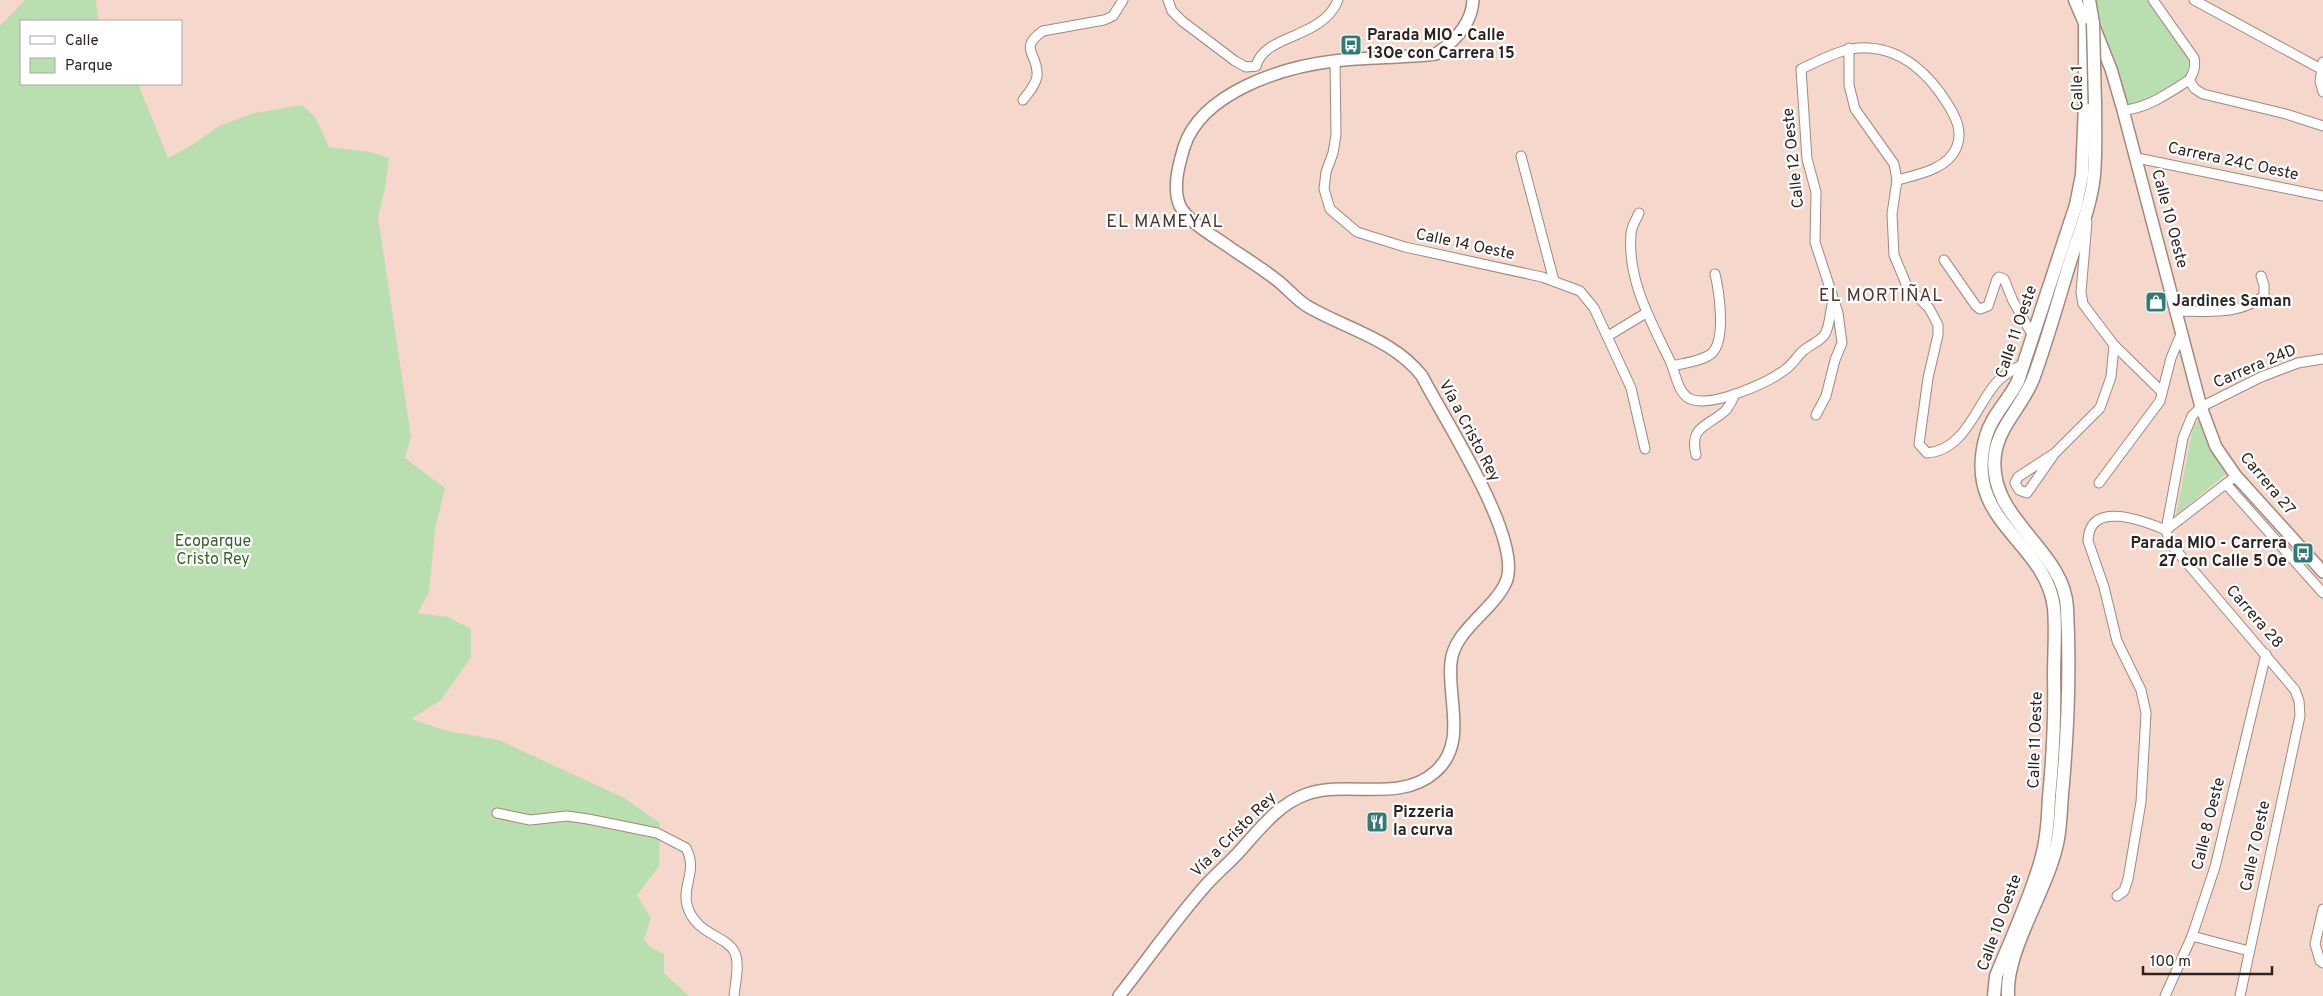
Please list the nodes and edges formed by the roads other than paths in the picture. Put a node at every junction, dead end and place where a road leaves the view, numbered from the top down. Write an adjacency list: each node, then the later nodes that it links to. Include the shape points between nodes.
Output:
1 (1123, 0): 19 (street, via 1113,16 1104,20 1043,30 1035,36 1029,49 1037,77)
2 (1168, 0): 13 (street, via 1172,11 1182,21 1235,61 1246,67)
3 (1338, 0): 13 (street, via 1334,10 1318,25 1274,44 1263,52)
4 (1473, 0): 12 (street, Vía a Cristo Rey, via 1468,22 1436,54)
5 (2076, 0): 10 (main road, Calle 11 Oeste)
6 (2083, 0): 15 (street, Calle 10 Oeste)
7 (2089, 0): 24 (main road, Calle 1, bridge, via 2093,23)
8 (2153, 0): 17 (street, via 2194,58 2193,74)
9 (2194, 0): 14 (street)
10 (2084, 23): 15 (street, Calle 10 Oeste); 34 (main road, Calle 11 Oeste, via 2082,175 2076,205)
11 (1849, 48): 25 (street, via 1851,99 1894,164); 25 (street, via 1880,50 1913,64 1936,85 1959,127 1957,146 1946,160 1928,172); 33 (street, Calle 12 Oeste, via 1800,69 1806,159 1816,192 1815,242)
12 (1335, 61): 16 (street, Vía a Cristo Rey); 32 (street, Calle 14 Oeste, via 1336,135 1324,189 1330,208 1357,232 1405,247)
13 (1256, 66): 16 (street)
14 (2322, 66): 18 (street, via 2320,81)
15 (2111, 69): 20 (street, Calle 10 Oeste)
16 (1265, 80): 71 (street, Vía a Cristo Rey, via 1229,95 1211,106 1198,120 1180,163 1176,196 1181,208 1211,235 1277,280 1305,305 1378,340 1414,366 1464,452 1502,531 1508,552 1508,576 1499,594 1458,642 1451,656 1455,729 1451,749 1437,771 1423,782 1398,788 1348,788 1308,794 1281,809 1207,884)
17 (2189, 80): 20 (street, via 2145,106); 21 (street, via 2203,94)
18 (2323, 92)
19 (1023, 100)
20 (2123, 110): 23 (street, Calle 10 Oeste)
21 (2323, 126)
22 (1521, 156): 32 (street)
23 (2136, 158): 26 (street, Carrera 24C Oeste); 35 (street, Calle 10 Oeste)
24 (2094, 176): 27 (main road, Calle 11 Oeste)
25 (1897, 180): 45 (street, via 1892,214 1894,255 1907,286 1929,308 1938,325 1919,444 1922,449 1927,453 1936,452 1970,425)
26 (2323, 196)
27 (2087, 207): 41 (street, via 2083,304); 64 (main road, Calle 11 Oeste, via 2038,366 2022,402 1999,439 1995,454 1994,472 2001,496 2060,578 2067,605 2067,736 2058,839)
28 (1639, 213): 36 (street, via 1630,232 1631,250 1635,281)
29 (1944, 260): 37 (street, via 1980,309 1988,306 1997,279 2004,279)
30 (1715, 274): 44 (street, via 1720,315 1713,352)
31 (2261, 276): 35 (street, via 2264,296 2246,308 2223,312)
32 (1554, 281): 39 (street, Calle 14 Oeste, via 1580,292 1594,308)
33 (1833, 301): 47 (street, via 1826,332 1821,339 1770,380); 50 (street, Calle 12 Oeste, via 1842,342 1826,396)
34 (2044, 306): 37 (street, via 2035,316); 40 (main road, Calle 11 Oeste)
35 (2176, 312): 38 (street, Calle 10 Oeste)
36 (1646, 313): 39 (street); 44 (street)
37 (2022, 316): 40 (street)
38 (2181, 334): 46 (street); 49 (street, Calle 10 Oeste)
39 (1608, 336): 51 (street, Calle 14 Oeste, via 1630,388)
40 (2033, 336): 43 (main road, Calle 11 Oeste)
41 (2114, 345): 46 (street); 52 (street, via 2111,377 2100,408)
42 (2323, 359): 49 (street, Carrera 24D, via 2298,363)
43 (2025, 363): 45 (street, via 2006,373); 48 (main road, Calle 11 Oeste)
44 (1672, 366): 47 (street, via 1679,387 1688,398 1700,402)
45 (1996, 383): 48 (street, via 2007,386)
46 (2162, 392): 55 (street, via 2160,401)
47 (1735, 394): 53 (street, via 1726,410 1696,434 1693,443)
48 (2010, 397): 64 (main road, Calle 11 Oeste, via 1994,417 1986,435 1982,472 1984,486 1996,513 2039,570 2054,607 2055,736)
49 (2201, 407): 54 (street, Carrera 27, via 2216,447); 57 (street, via 2192,416 2183,438)
50 (1816, 415)
51 (1645, 449)
52 (2055, 453): 52 (street, via 2028,493 2019,490 2015,483 2018,477)
53 (1696, 455)
54 (2236, 476): 56 (street); 58 (street, Carrera 27)
55 (2099, 483)
56 (2226, 484): 57 (street); 60 (street)
57 (2166, 530): 61 (street, Carrera 28, via 2170,543); 65 (street, via 2114,515 2098,521 2088,534 2118,641 2141,690 2146,713 2141,802 2128,879 2124,891)
58 (2318, 564): 59 (street, Carrera 27)
59 (2323, 572)
60 (2323, 593)
61 (2266, 654): 62 (street, Carrera 28, via 2295,690); 67 (street, Calle 8 Oeste, via 2215,867)
62 (2299, 702): 68 (street, Calle 7 Oeste, via 2300,716)
63 (497, 813): 70 (street, via 530,820 567,816 588,819 657,832 686,848 692,863 687,903 692,919 735,953)
64 (2046, 863): 72 (main road, Calle 10 Oeste, via 1996,976); 73 (main road, Calle 10 Oeste, via 2014,957)
65 (2117, 896)
66 (2323, 909): 69 (street, via 2315,944)
67 (2192, 936): 68 (street); 74 (street, Calle 8 Oeste)
68 (2249, 951): 75 (street, Calle 7 Oeste)
69 (2323, 963)
70 (734, 996)
71 (1118, 996)
72 (1994, 996)
73 (2008, 996)
74 (2166, 996)
75 (2240, 996)

